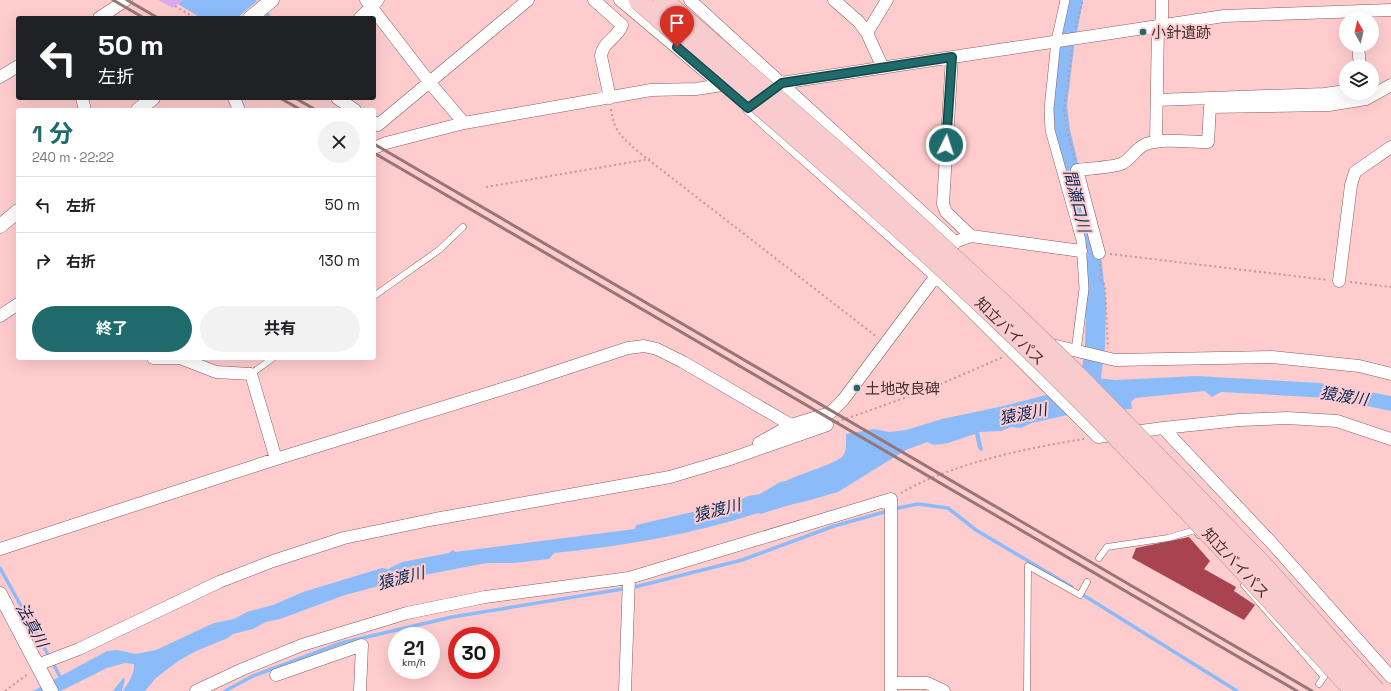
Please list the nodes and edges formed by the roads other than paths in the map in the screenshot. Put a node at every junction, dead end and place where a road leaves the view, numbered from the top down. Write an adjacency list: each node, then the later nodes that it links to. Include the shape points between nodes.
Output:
1 (126, 0): 17 (street)
2 (272, 0): 18 (street)
3 (528, 0): 28 (street)
4 (594, 0): 33 (street, via 622,25 620,31 602,49 601,56)
5 (620, 0): 30 (street)
6 (638, 0): 87 (highway, 知立バイパス, bridge, via 925,252 1005,326 1176,499)
7 (663, 0): 88 (highway, 知立バイパス, bridge, via 856,168 1039,338 1262,564)
8 (690, 0): 24 (street)
9 (834, 0): 21 (street, via 859,22)
10 (887, 0): 21 (street)
11 (1065, 0): 22 (street)
12 (1162, 0): 20 (street)
13 (372, 2): 19 (street); 28 (street)
14 (1391, 10): 15 (street)
15 (1377, 12)
16 (1339, 15): 20 (street, via 1224,16)
17 (102, 16)
18 (252, 16)
19 (362, 16)
20 (1160, 25): 22 (street); 36 (street)
21 (867, 33): 26 (street)
22 (1056, 41): 23 (street); 50 (street, via 1050,88 1050,130 1081,240)
23 (952, 57): 26 (street); 48 (street, via 943,204 946,212)
24 (756, 61): 29 (street); 30 (street)
25 (16, 67): 27 (street)
26 (884, 68): 29 (street)
27 (0, 77)
28 (430, 83): 40 (street); 41 (street, via 378,125)
29 (782, 83): 39 (street); 49 (street)
30 (722, 85): 33 (street, via 696,89 651,90); 39 (street)
31 (1391, 85): 42 (street, via 1366,99 1329,105 1210,107 1208,142)
32 (1339, 92): 36 (street)
33 (610, 98): 40 (street)
34 (150, 100): 37 (street)
35 (340, 100): 38 (street)
36 (1157, 100): 42 (street)
37 (140, 108)
38 (352, 108)
39 (748, 108): 52 (street)
40 (464, 123): 43 (street)
41 (376, 124)
42 (1156, 142): 51 (street, via 1136,149 1122,164 1077,170)
43 (376, 147)
44 (1391, 147): 53 (street, via 1355,172 1351,185)
45 (16, 213): 46 (street)
46 (0, 226)
47 (463, 227): 54 (lane, via 439,250)
48 (971, 236): 49 (street); 50 (street)
49 (955, 242): 52 (street)
50 (1081, 251): 57 (street, via 1084,290)
51 (1099, 253)
52 (936, 276): 58 (street); 63 (street, via 843,400 830,413)
53 (1339, 281)
54 (376, 295)
55 (16, 305): 56 (street)
56 (0, 316)
57 (1076, 351): 58 (street, via 1052,345); 62 (street, via 1116,360 1272,357 1359,366)
58 (1013, 353): 65 (street, via 1098,437)
59 (185, 360): 61 (street, via 216,372)
60 (270, 360): 61 (lane)
61 (251, 374): 67 (street)
62 (1391, 374)
63 (791, 425): 67 (street, via 683,362 658,349 644,346 611,352 526,382); 68 (street)
64 (828, 425): 68 (street)
65 (1163, 428): 66 (street, via 1239,420 1312,418 1337,421); 78 (street)
66 (1391, 439)
67 (276, 459): 70 (street)
68 (730, 459): 76 (street, via 670,477 344,538 219,582 79,649)
69 (1203, 540): 71 (lane, via 1195,530 1168,538 1107,546)
70 (0, 549)
71 (1099, 558)
72 (1237, 577): 79 (lane, via 1324,677)
73 (629, 578): 80 (street, via 891,499); 82 (street, via 485,597 407,613 302,645); 84 (street)
74 (1087, 582): 86 (lane, via 1080,595 1028,566)
75 (0, 594): 76 (street)
76 (46, 662): 81 (street)
77 (276, 675): 83 (street, via 362,645)
78 (1391, 677)
79 (1319, 684)
80 (891, 687): 85 (street, via 927,683)
81 (51, 691)
82 (196, 691)
83 (360, 691)
84 (625, 691)
85 (944, 691)
86 (1027, 691)
87 (1354, 691)
88 (1376, 691)

